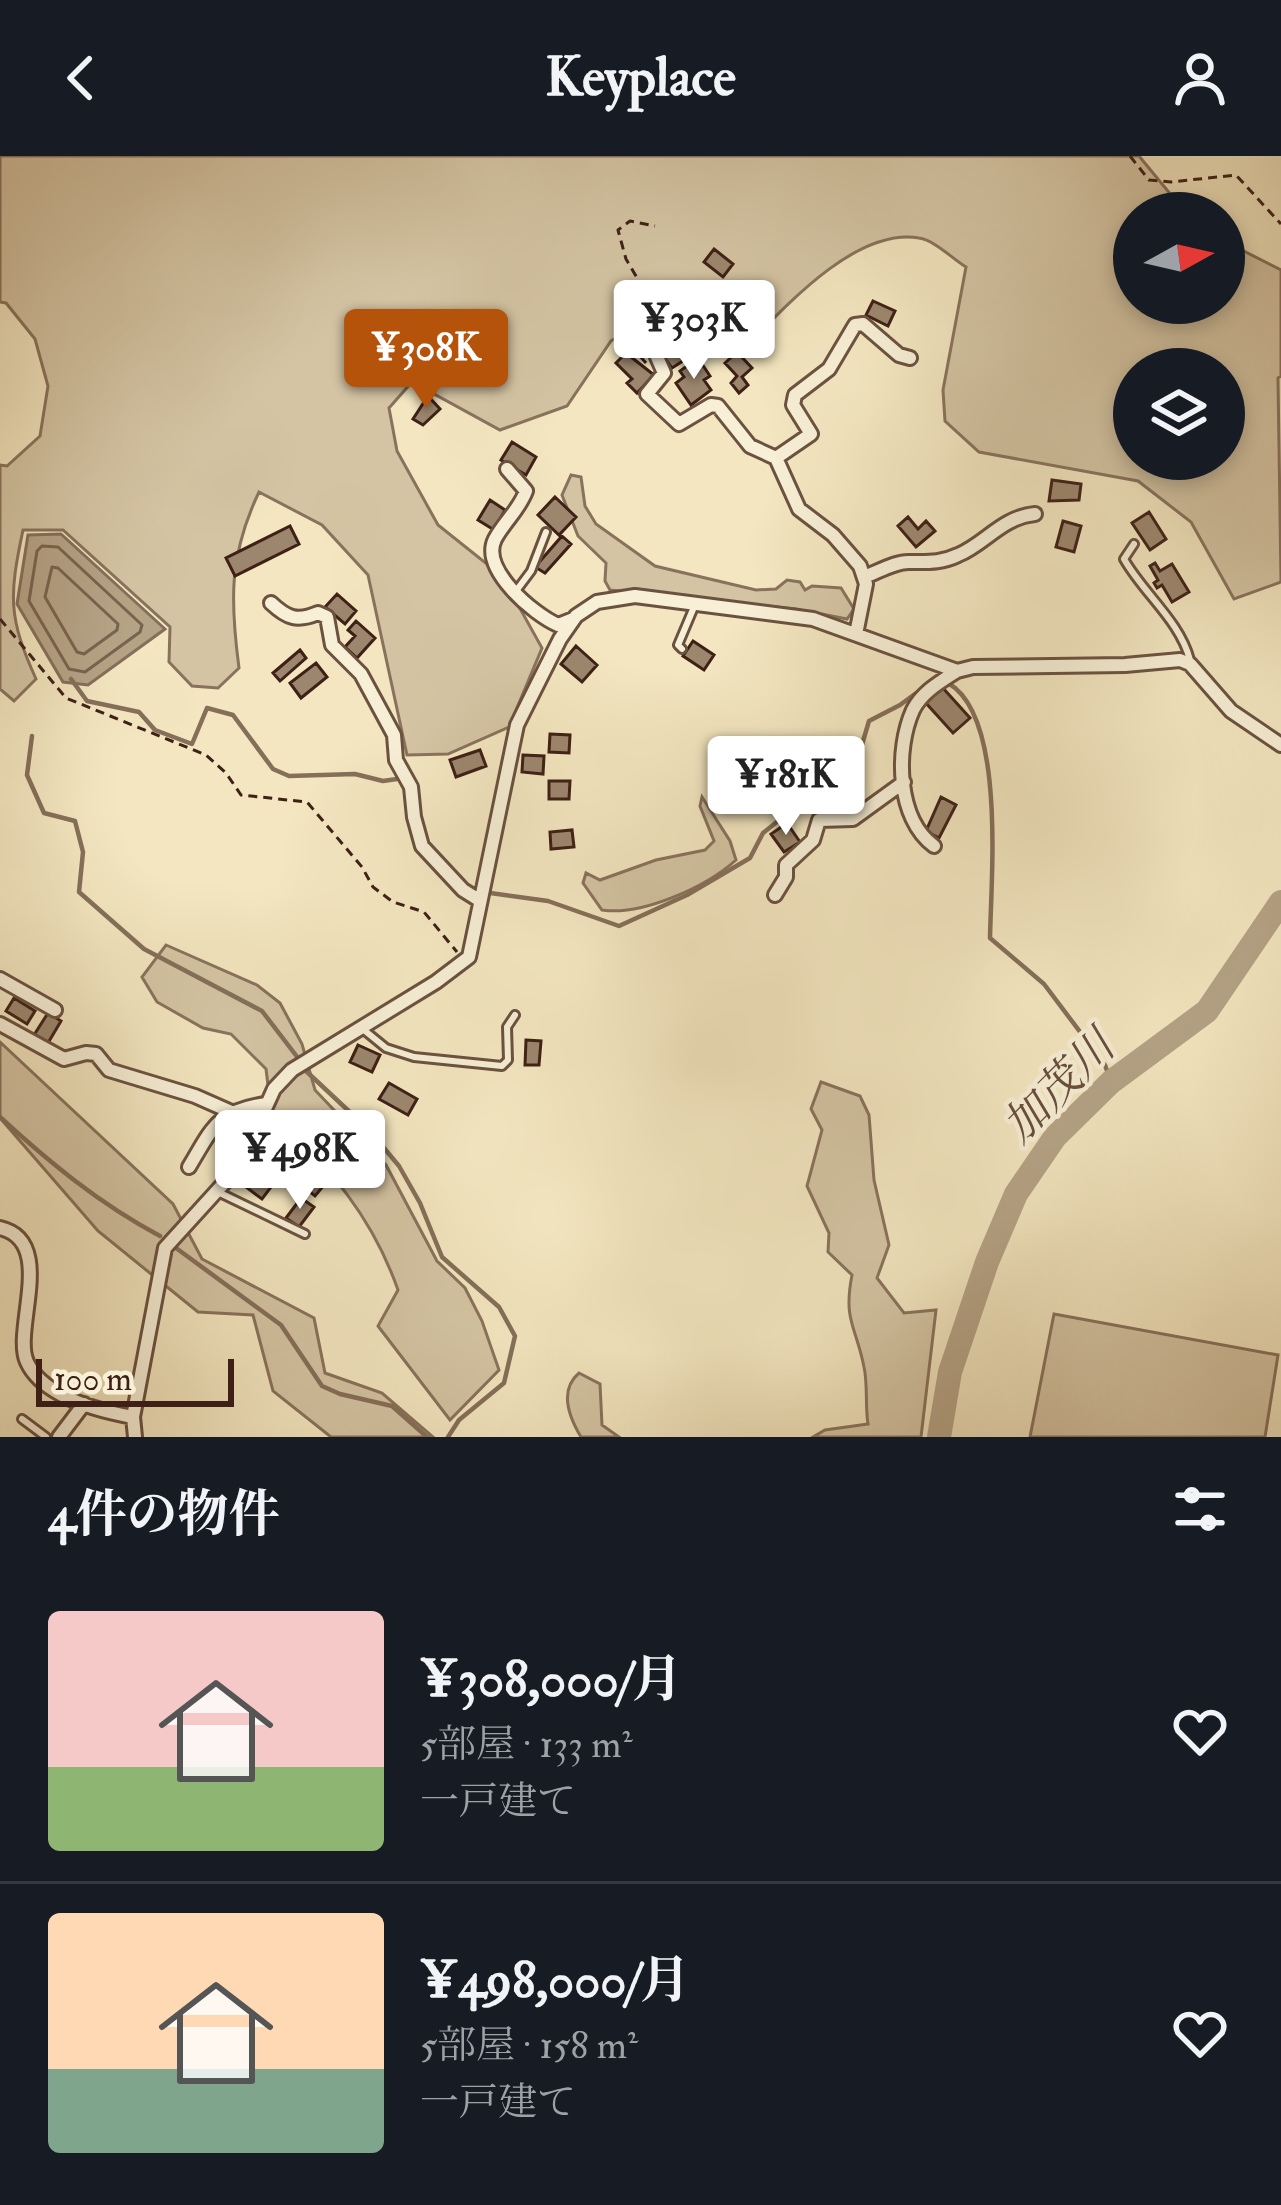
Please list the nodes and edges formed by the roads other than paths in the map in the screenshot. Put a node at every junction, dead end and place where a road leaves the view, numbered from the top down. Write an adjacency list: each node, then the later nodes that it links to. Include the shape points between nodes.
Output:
1 (657, 357): 3 (street, via 664,373 647,394 672,421 718,406 750,446)
2 (910, 358): 3 (street, via 855,325 829,369 795,395 811,434)
3 (776, 458): 8 (street, via 799,508 833,535)
4 (507, 469): 9 (street, via 526,491 492,544 492,561)
5 (1035, 514): 8 (street, via 984,535 964,554)
6 (546, 532): 9 (lane)
7 (1134, 544): 15 (lane, via 1124,559)
8 (864, 577): 13 (street)
9 (516, 591): 12 (street, via 548,621)
10 (271, 603): 20 (street, via 286,617 327,617 332,645 361,674 394,735 422,846 463,890)
11 (695, 603): 12 (street, via 617,596); 13 (street, via 812,619); 14 (lane)
12 (574, 619): 20 (street, via 517,725)
13 (856, 634): 16 (street)
14 (682, 649)
15 (1190, 664): 16 (street); 17 (street, via 1231,710)
16 (957, 671): 18 (street, via 911,714)
17 (1281, 745)
18 (904, 782): 19 (street, via 910,818); 21 (street, via 854,820 819,820)
19 (934, 846)
20 (480, 894): 26 (street, via 464,964)
21 (775, 895)
22 (0, 979): 23 (street)
23 (55, 1010)
24 (515, 1015): 26 (lane, via 502,1066 414,1057)
25 (0, 1024): 28 (street, via 64,1059 96,1054 109,1070)
26 (361, 1027): 27 (street, via 292,1070)
27 (266, 1104): 28 (street); 30 (street)
28 (229, 1111): 29 (street)
29 (190, 1167)
30 (218, 1192): 32 (lane); 34 (street, via 159,1261)
31 (0, 1228): 33 (street, via 22,1239 28,1268 27,1362)
32 (304, 1234)
33 (84, 1404): 34 (street); 37 (street)
34 (133, 1417): 38 (street)
35 (22, 1419): 36 (lane)
36 (46, 1437)
37 (59, 1437)
38 (135, 1437)

